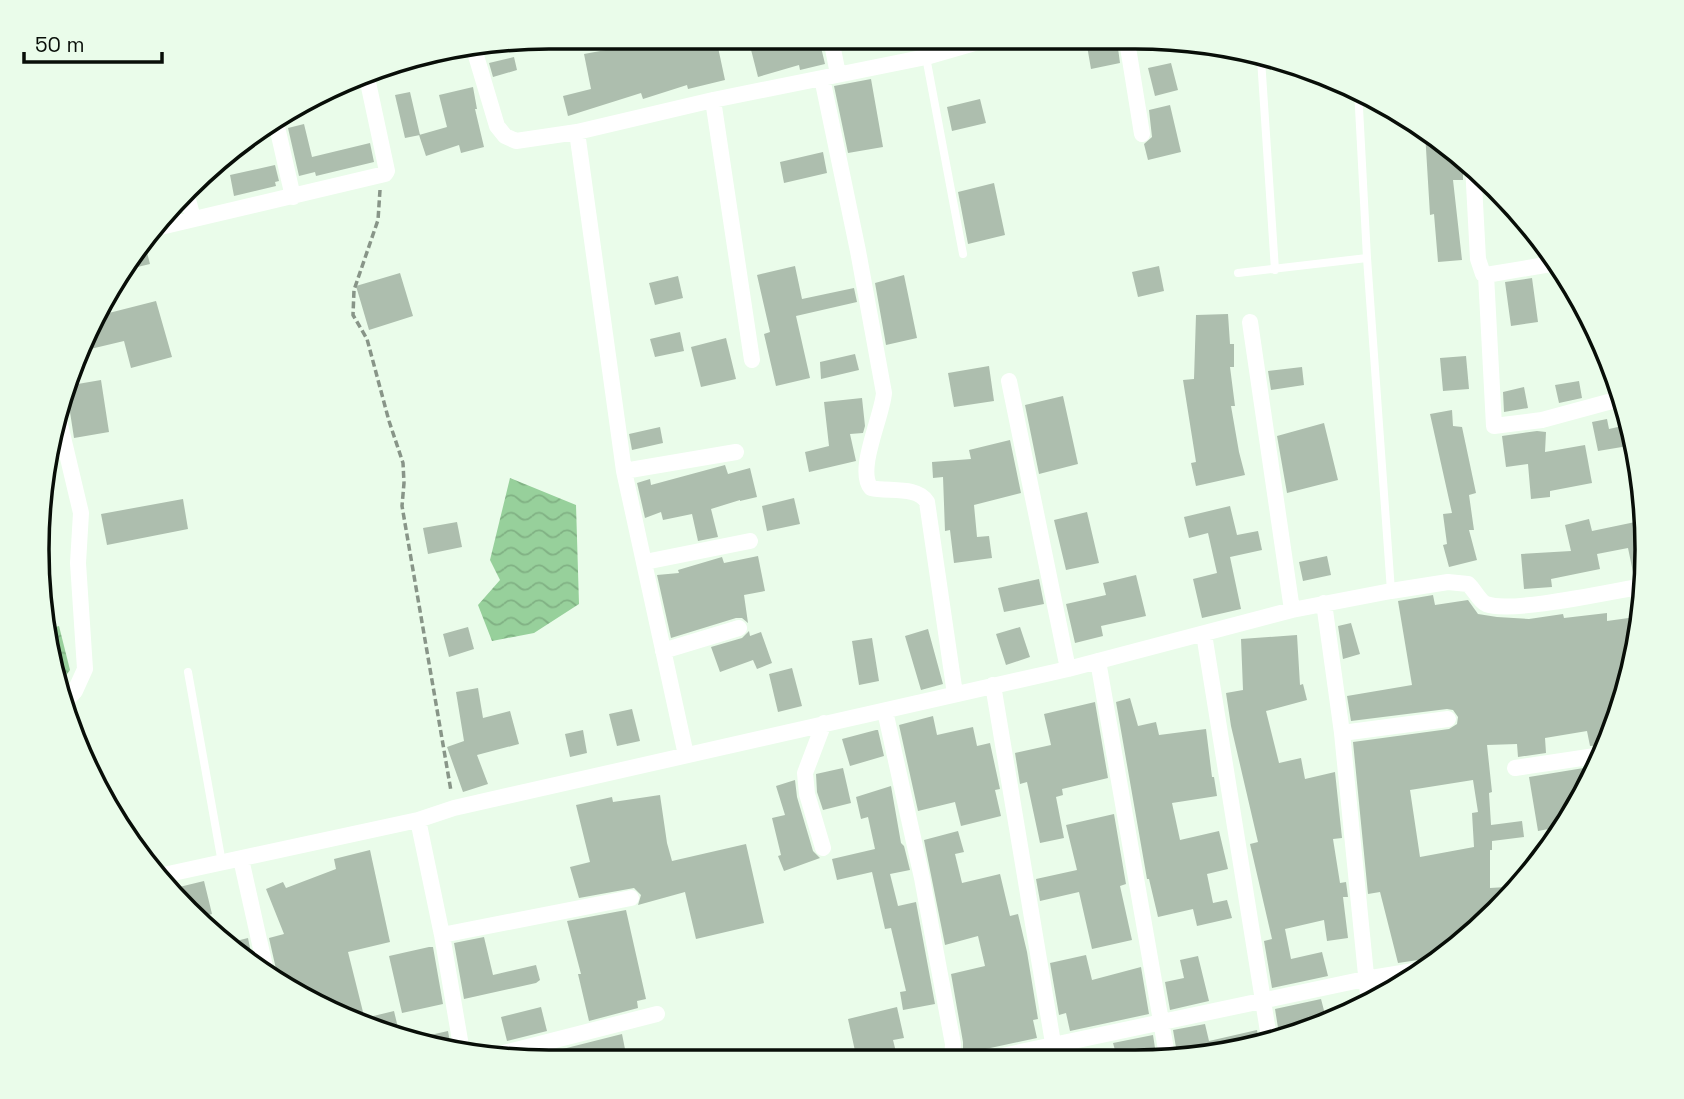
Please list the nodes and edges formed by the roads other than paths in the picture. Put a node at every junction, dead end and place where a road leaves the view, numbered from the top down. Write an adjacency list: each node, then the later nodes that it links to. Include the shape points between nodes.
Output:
1 (833, 49): 7 (street)
2 (954, 49): 5 (street)
3 (1128, 49): 14 (street)
4 (476, 55): 13 (street, via 490,108 505,136 516,141)
5 (926, 57): 7 (street); 20 (lane)
6 (1261, 65): 23 (lane)
7 (838, 74): 8 (street)
8 (822, 78): 10 (street); 46 (street, via 884,393 866,467 867,483 876,489 920,494 927,502)
9 (368, 83): 16 (street, via 387,171)
10 (713, 100): 13 (street); 27 (street)
11 (1359, 102): 21 (lane)
12 (278, 129): 16 (street)
13 (577, 132): 32 (street)
14 (1142, 134)
15 (1474, 182): 25 (street, via 1478,259)
16 (293, 197): 18 (street)
17 (189, 203): 18 (street)
18 (193, 218): 19 (street)
19 (168, 225)
20 (963, 254)
21 (1367, 258): 23 (lane); 36 (lane)
22 (1547, 265): 25 (street)
23 (1275, 270): 24 (lane)
24 (1238, 273)
25 (1486, 275): 29 (street, via 1494,426 1542,420)
26 (1250, 321): 38 (street)
27 (752, 360)
28 (1009, 382): 43 (street)
29 (1612, 401)
30 (63, 435): 47 (street, via 81,513 78,563 85,669)
31 (736, 452): 32 (street)
32 (624, 471): 34 (street)
33 (750, 541): 34 (street)
34 (645, 562): 41 (street)
35 (1633, 588): 36 (street, via 1504,607 1486,604 1468,584 1456,582)
36 (1391, 590): 37 (street)
37 (1324, 603): 38 (street); 51 (street)
38 (1292, 610): 40 (street)
39 (739, 628): 41 (street)
40 (1204, 634): 42 (street); 66 (street)
41 (663, 651): 52 (street)
42 (1098, 661): 43 (street); 68 (street)
43 (1068, 669): 45 (street)
44 (188, 672): 58 (lane)
45 (993, 685): 46 (street); 74 (street)
46 (955, 694): 48 (street)
47 (71, 695)
48 (885, 711): 50 (street); 73 (street)
49 (1448, 719): 51 (street)
50 (824, 723): 52 (street); 56 (street, via 805,773)
51 (1342, 733): 64 (street)
52 (686, 755): 55 (street)
53 (1590, 757): 54 (street)
54 (1515, 768)
55 (418, 820): 57 (street); 61 (street)
56 (823, 848)
57 (241, 859): 58 (street); 62 (street)
58 (222, 863): 59 (street)
59 (168, 874)
60 (631, 898): 61 (street)
61 (442, 935): 70 (street)
62 (264, 961)
63 (1401, 973): 64 (street)
64 (1365, 979): 65 (street); 66 (street)
65 (1367, 992)
66 (1262, 1003): 68 (street); 69 (street)
67 (657, 1014): 71 (street)
68 (1162, 1024): 72 (street); 75 (street)
69 (1268, 1032)
70 (460, 1042)
71 (519, 1049)
72 (1166, 1049)
73 (953, 1050)
74 (1054, 1050)
75 (1066, 1050)

